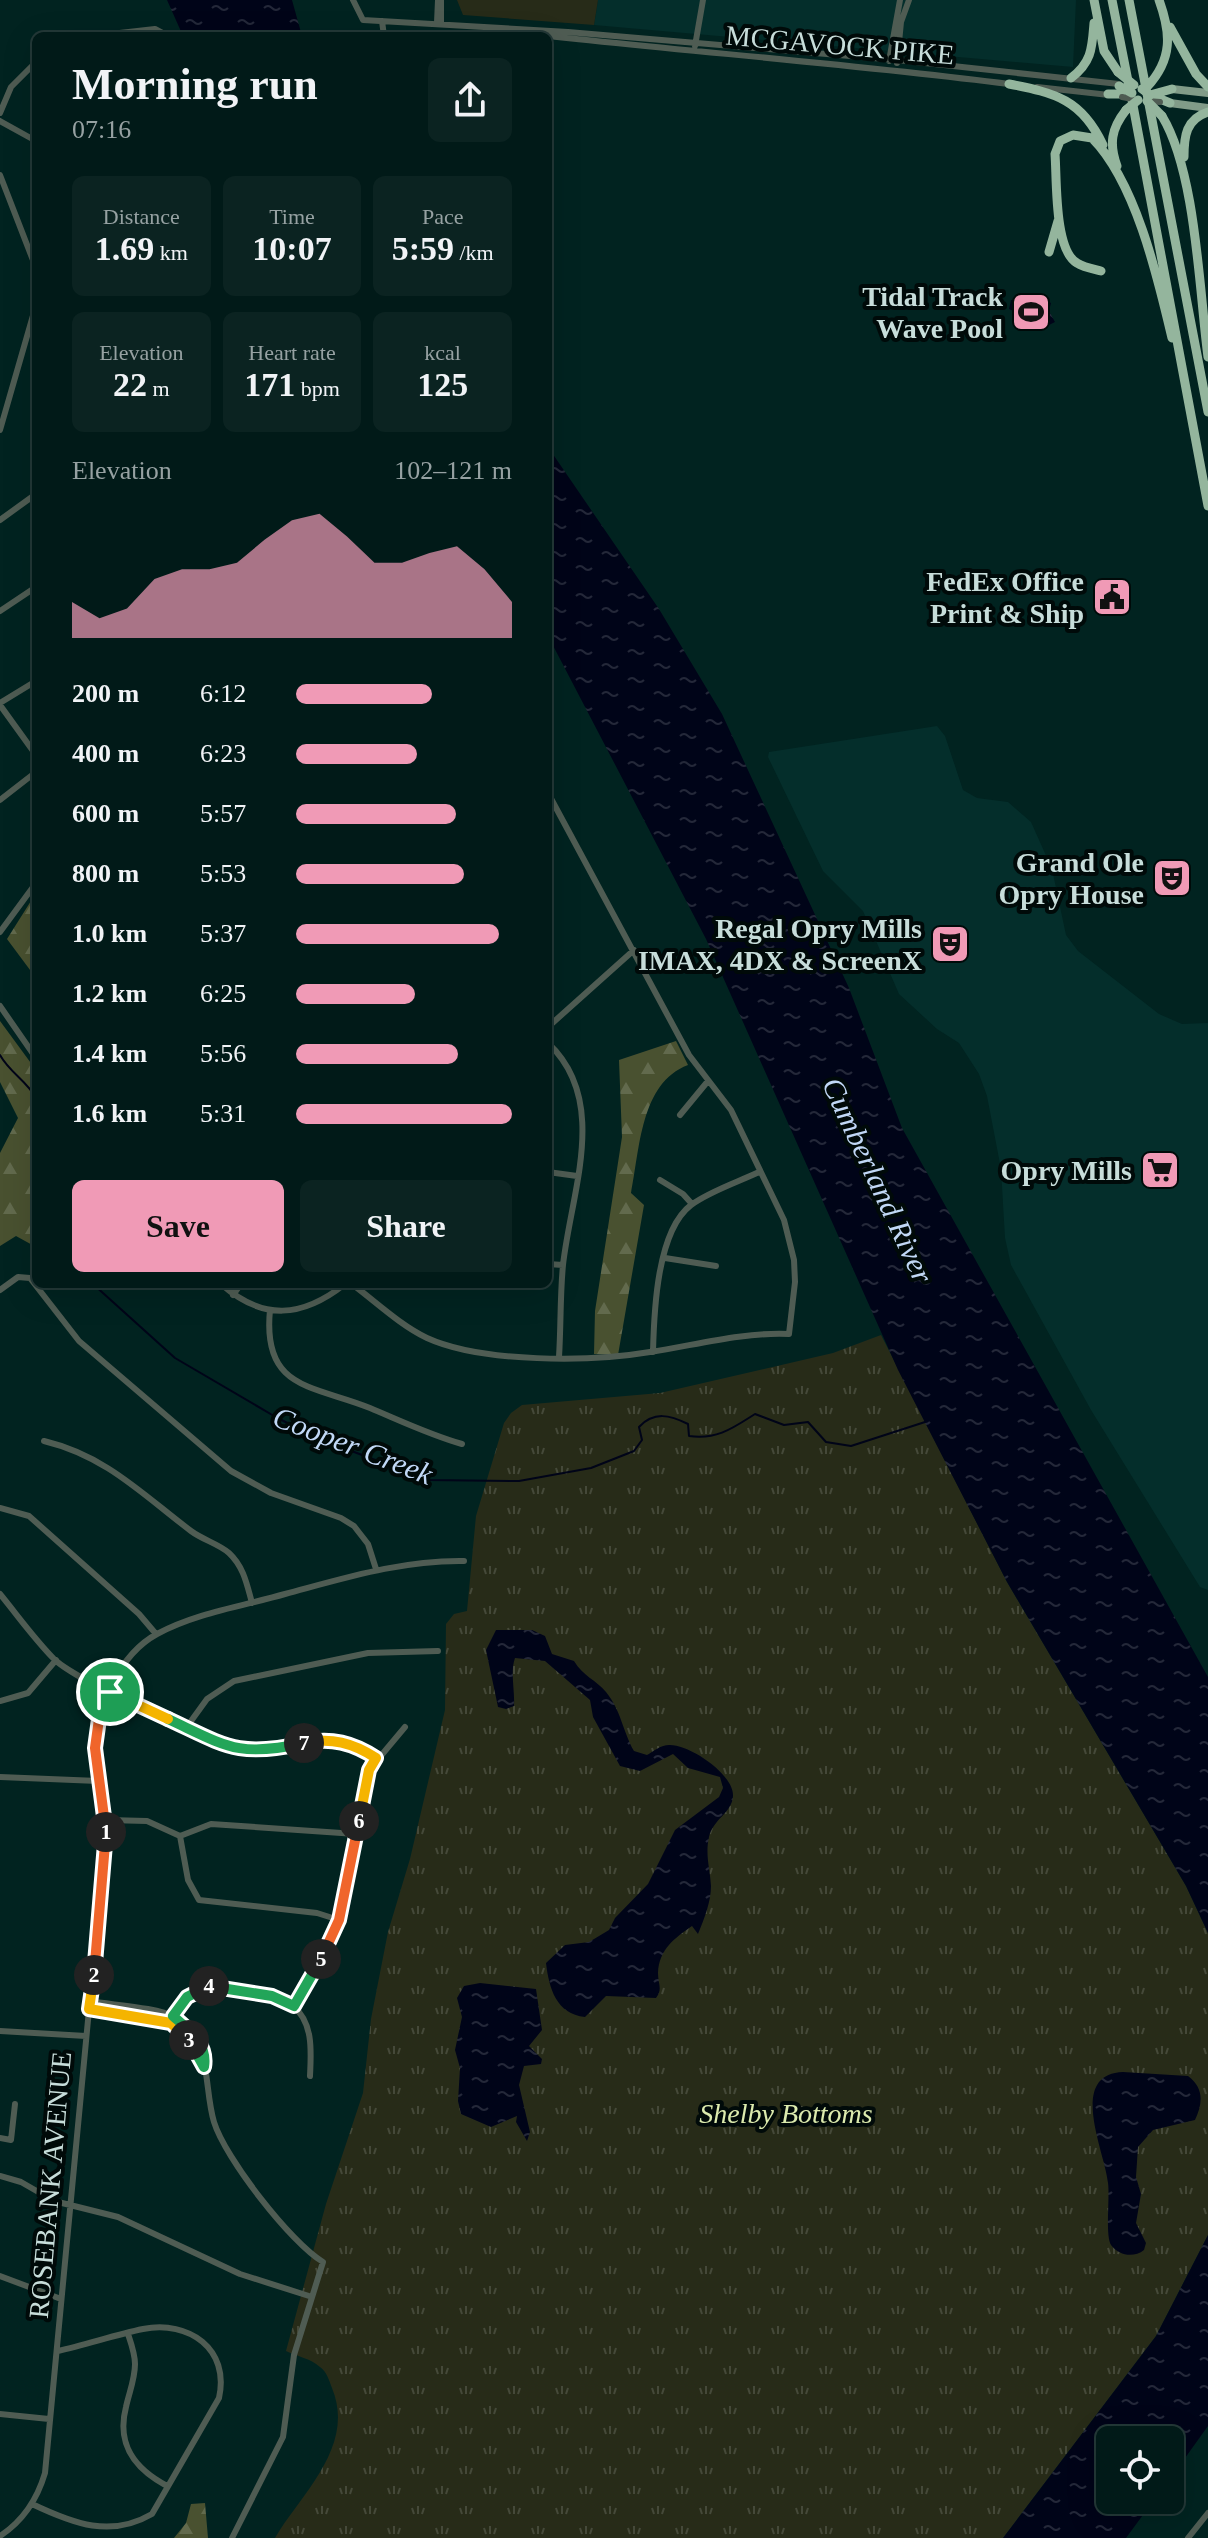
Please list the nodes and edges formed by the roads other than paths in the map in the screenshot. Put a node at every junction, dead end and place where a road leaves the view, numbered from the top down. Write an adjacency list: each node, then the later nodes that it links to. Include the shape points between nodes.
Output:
1 (353, 0): 12 (street, MCGAVOCK PIKE, via 361,19)
2 (439, 0): 13 (street)
3 (703, 0): 19 (street)
4 (900, 0): 20 (street)
5 (909, 0): 20 (street)
6 (1094, 0): 10 (highway)
7 (1112, 0): 48 (highway)
8 (1129, 0): 46 (highway)
9 (1159, 0): 11 (highway)
10 (1095, 12): 24 (highway, via 1092,57); 29 (highway, bridge, via 1104,51 1118,72)
11 (1165, 17): 26 (highway); 29 (highway, via 1170,42)
12 (382, 21): 13 (street, MCGAVOCK PIKE); 16 (street)
13 (439, 24): 17 (street, MCGAVOCK PIKE)
14 (140, 32): 15 (street)
15 (161, 32)
16 (383, 32)
17 (535, 32)
18 (552, 34): 19 (street, MCGAVOCK PIKE)
19 (694, 49): 20 (street, MCGAVOCK PIKE); 22 (street, MCGAVOCK PIKE)
20 (893, 60): 22 (street); 23 (street); 24 (street, MCGAVOCK PIKE)
21 (32, 66): 33 (street, via 11,87)
22 (888, 68): 23 (street, MCGAVOCK PIKE)
23 (896, 69): 25 (street, MCGAVOCK PIKE)
24 (1071, 78): 27 (street, MCGAVOCK PIKE)
25 (1009, 84): 31 (street, MCGAVOCK PIKE); 36 (highway, via 1054,94 1082,111 1093,123)
26 (1208, 87)
27 (1118, 89): 29 (highway, bridge); 31 (highway)
28 (1172, 89): 29 (highway); 30 (main road)
29 (1150, 93): 32 (main road); 37 (highway, bridge, via 1173,136); 39 (highway, bridge, via 1116,124 1111,142)
30 (1208, 93)
31 (1108, 94)
32 (1208, 110): 37 (highway, via 1196,117 1184,138)
33 (0, 113)
34 (0, 121): 35 (street)
35 (32, 139)
36 (1106, 156): 39 (highway); 40 (highway, via 1086,135 1060,141 1055,154)
37 (1184, 172): 45 (highway)
38 (0, 175): 42 (street)
39 (1119, 178): 48 (highway, via 1156,267)
40 (1060, 215): 41 (highway); 43 (highway, via 1067,254 1077,264)
41 (1049, 252)
42 (32, 257)
43 (1101, 271)
44 (32, 319): 47 (street)
45 (1208, 357)
46 (1208, 412)
47 (0, 430)
48 (1194, 431): 50 (highway)
49 (32, 497): 51 (street)
50 (1208, 506)
51 (0, 520)
52 (32, 590): 53 (street)
53 (0, 611)
54 (32, 684): 55 (street)
55 (0, 704): 56 (street)
56 (32, 749)
57 (32, 775): 58 (street)
58 (0, 800)
59 (552, 800): 62 (street)
60 (32, 888): 61 (street)
61 (0, 932)
62 (634, 950): 64 (street); 67 (street)
63 (0, 1006): 66 (street)
64 (552, 1023)
65 (552, 1048): 71 (street, via 575,1079 584,1117)
66 (32, 1052)
67 (708, 1081): 68 (street); 69 (street, via 731,1110)
68 (680, 1115)
69 (759, 1172): 73 (street); 87 (street, via 792,1248 795,1282 789,1334 755,1334)
70 (552, 1173): 71 (street)
71 (577, 1176): 76 (street)
72 (660, 1180): 73 (street)
73 (692, 1204): 74 (street, via 668,1234)
74 (665, 1258): 77 (street); 87 (street)
75 (552, 1264): 76 (street)
76 (563, 1265): 88 (street)
77 (716, 1266)
78 (32, 1284): 84 (street, via 25,1275)
79 (36, 1288): 93 (street, via 79,1341 231,1471 354,1526 368,1544)
80 (225, 1288): 85 (street)
81 (238, 1288): 85 (street)
82 (340, 1288): 86 (street, via 308,1307)
83 (357, 1288): 88 (street, via 407,1325 447,1345)
84 (0, 1290)
85 (233, 1295): 86 (street)
86 (270, 1310): 90 (street, via 269,1342 275,1361 298,1382)
87 (653, 1352): 88 (street, via 608,1359)
88 (559, 1357)
89 (44, 1441): 95 (street, via 100,1460 195,1534 229,1553 244,1573)
90 (462, 1444)
91 (0, 1508): 96 (street, via 29,1516)
92 (464, 1561): 93 (street, ROSEBANK AVENUE)
93 (376, 1569): 95 (street, ROSEBANK AVENUE)
94 (0, 1594): 98 (street)
95 (252, 1603): 96 (street, ROSEBANK AVENUE)
96 (156, 1634): 99 (street, ROSEBANK AVENUE, via 129,1659)
97 (438, 1651): 102 (street, via 379,1652 234,1681 207,1699)
98 (56, 1660): 99 (street); 100 (street, via 28,1693)
99 (110, 1692): 102 (street); 105 (street, ROSEBANK AVENUE, via 95,1748)
100 (0, 1701)
101 (405, 1727): 103 (street)
102 (186, 1728): 103 (street, via 243,1751 320,1740 356,1745)
103 (376, 1758): 107 (street)
104 (0, 1777): 105 (street)
105 (98, 1781): 106 (street, ROSEBANK AVENUE)
106 (107, 1820): 108 (street, via 147,1821); 110 (street, ROSEBANK AVENUE)
107 (356, 1834): 108 (street, via 211,1824); 109 (street)
108 (180, 1836): 109 (street, via 188,1880 199,1900)
109 (339, 1920): 111 (street)
110 (90, 2001): 112 (street, ROSEBANK AVENUE); 113 (street)
111 (294, 2006): 113 (street, via 219,1985 187,1997); 116 (street, via 311,2043)
112 (89, 2009): 113 (street); 115 (street, ROSEBANK AVENUE)
113 (172, 2020): 122 (street, via 204,2067 215,2125 261,2200 308,2253 323,2262)
114 (0, 2031): 115 (street)
115 (86, 2036): 120 (street, ROSEBANK AVENUE)
116 (310, 2076)
117 (15, 2104): 118 (street, via 11,2140)
118 (0, 2138)
119 (0, 2176): 120 (street)
120 (71, 2205): 122 (street, via 118,2217 220,2266); 123 (street, ROSEBANK AVENUE)
121 (0, 2276): 123 (street)
122 (309, 2296): 132 (street, via 288,2381 283,2437)
123 (61, 2299): 125 (street, ROSEBANK AVENUE)
124 (128, 2334): 125 (street); 128 (street, via 135,2363 125,2411 125,2444 145,2474); 128 (street, via 159,2328 179,2332 213,2349 220,2364 219,2398)
125 (58, 2351): 127 (street, ROSEBANK AVENUE)
126 (0, 2414): 127 (street)
127 (49, 2419): 129 (street, ROSEBANK AVENUE, via 45,2473)
128 (167, 2486): 129 (street, via 152,2514 124,2532 84,2528)
129 (32, 2504): 131 (street, ROSEBANK AVENUE)
130 (1208, 2513): 133 (street)
131 (0, 2536)
132 (232, 2538)
133 (1188, 2538)

